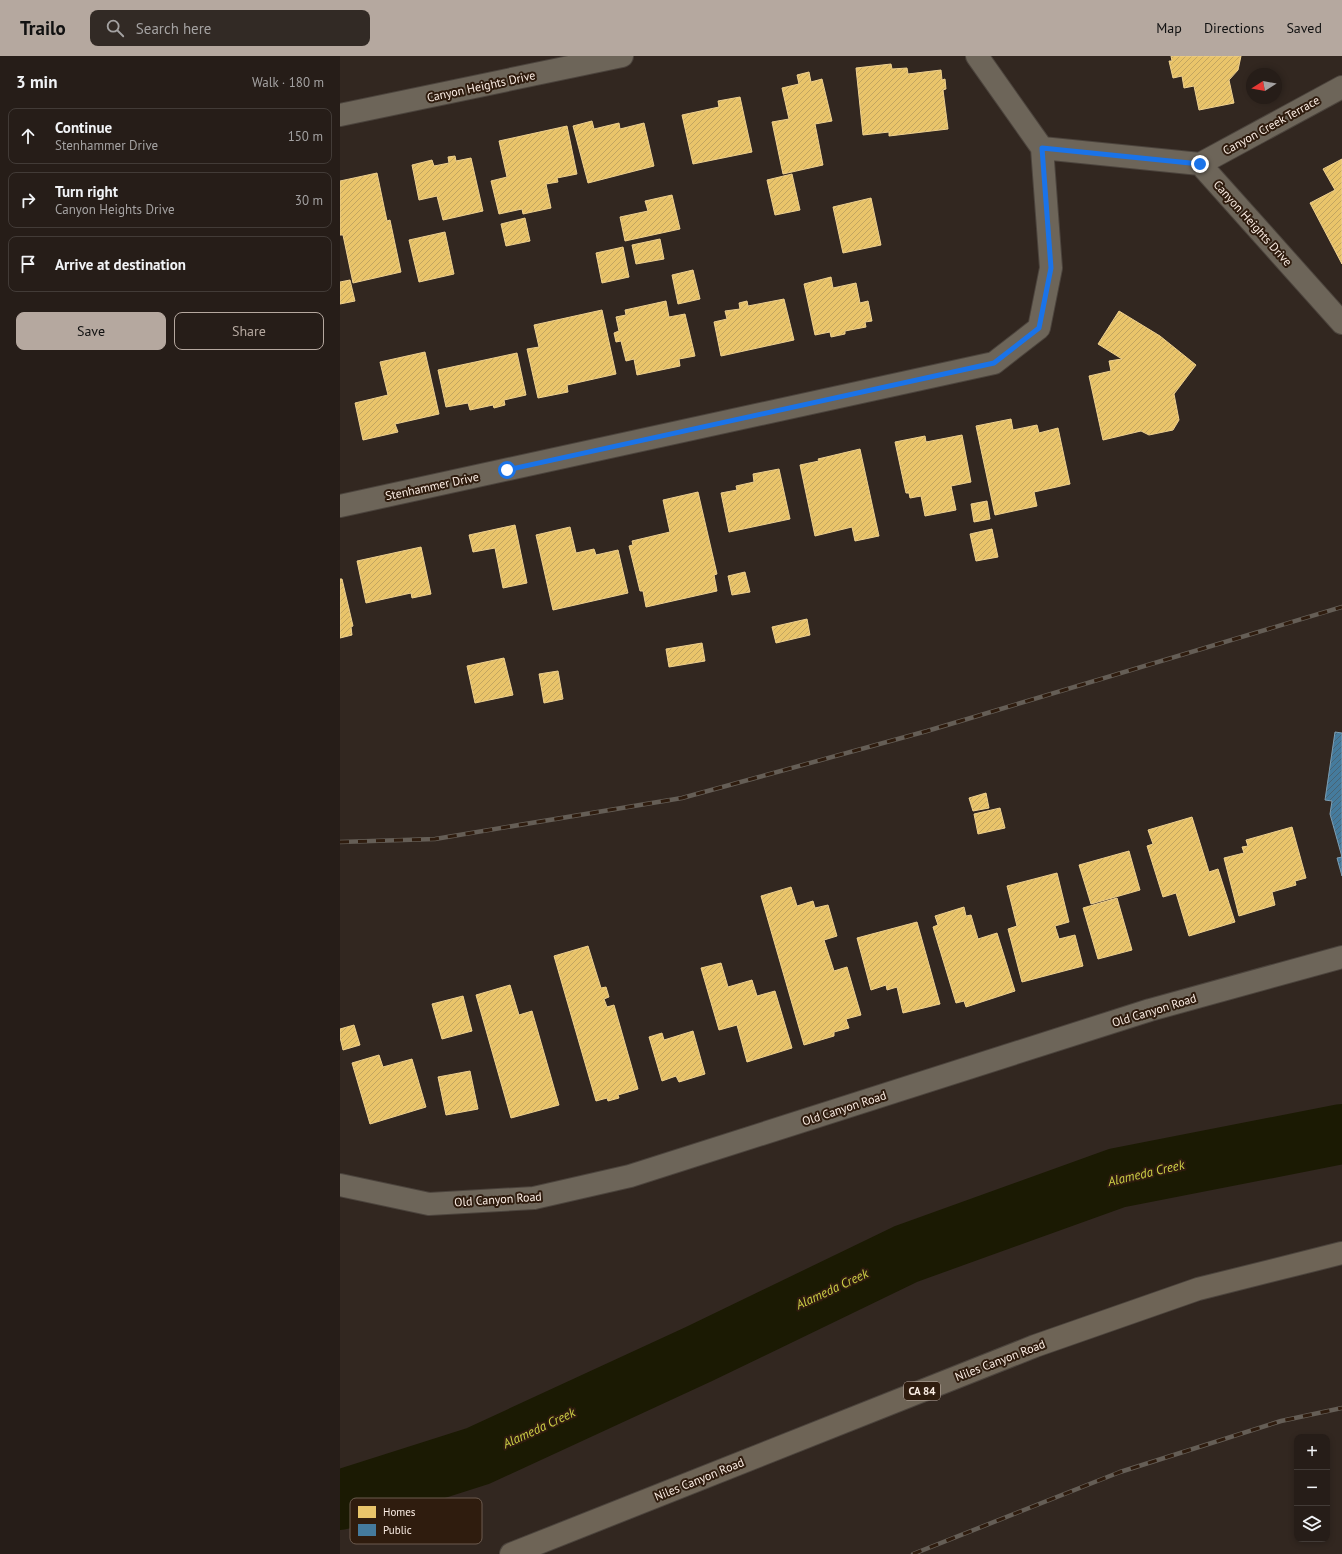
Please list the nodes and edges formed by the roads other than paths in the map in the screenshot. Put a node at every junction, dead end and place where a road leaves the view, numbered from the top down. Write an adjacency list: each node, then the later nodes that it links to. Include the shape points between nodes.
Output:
1 (622, 56): 4 (street, Canyon Heights Drive)
2 (978, 56): 5 (street)
3 (1342, 87): 6 (street, Canyon Creek Terrace)
4 (340, 115)
5 (1042, 148): 6 (street); 8 (street, Stenhammer Drive, via 1051,268 1039,328 994,363)
6 (1200, 164): 7 (street, Canyon Heights Drive)
7 (1342, 324)
8 (340, 506)
9 (1342, 957): 10 (street, Old Canyon Road, via 1150,1010 630,1176 534,1198 429,1204)
10 (340, 1184)
11 (1342, 1253): 12 (main road, Niles Canyon Road / CA 84, via 1198,1289 1035,1346)
12 (511, 1554)

